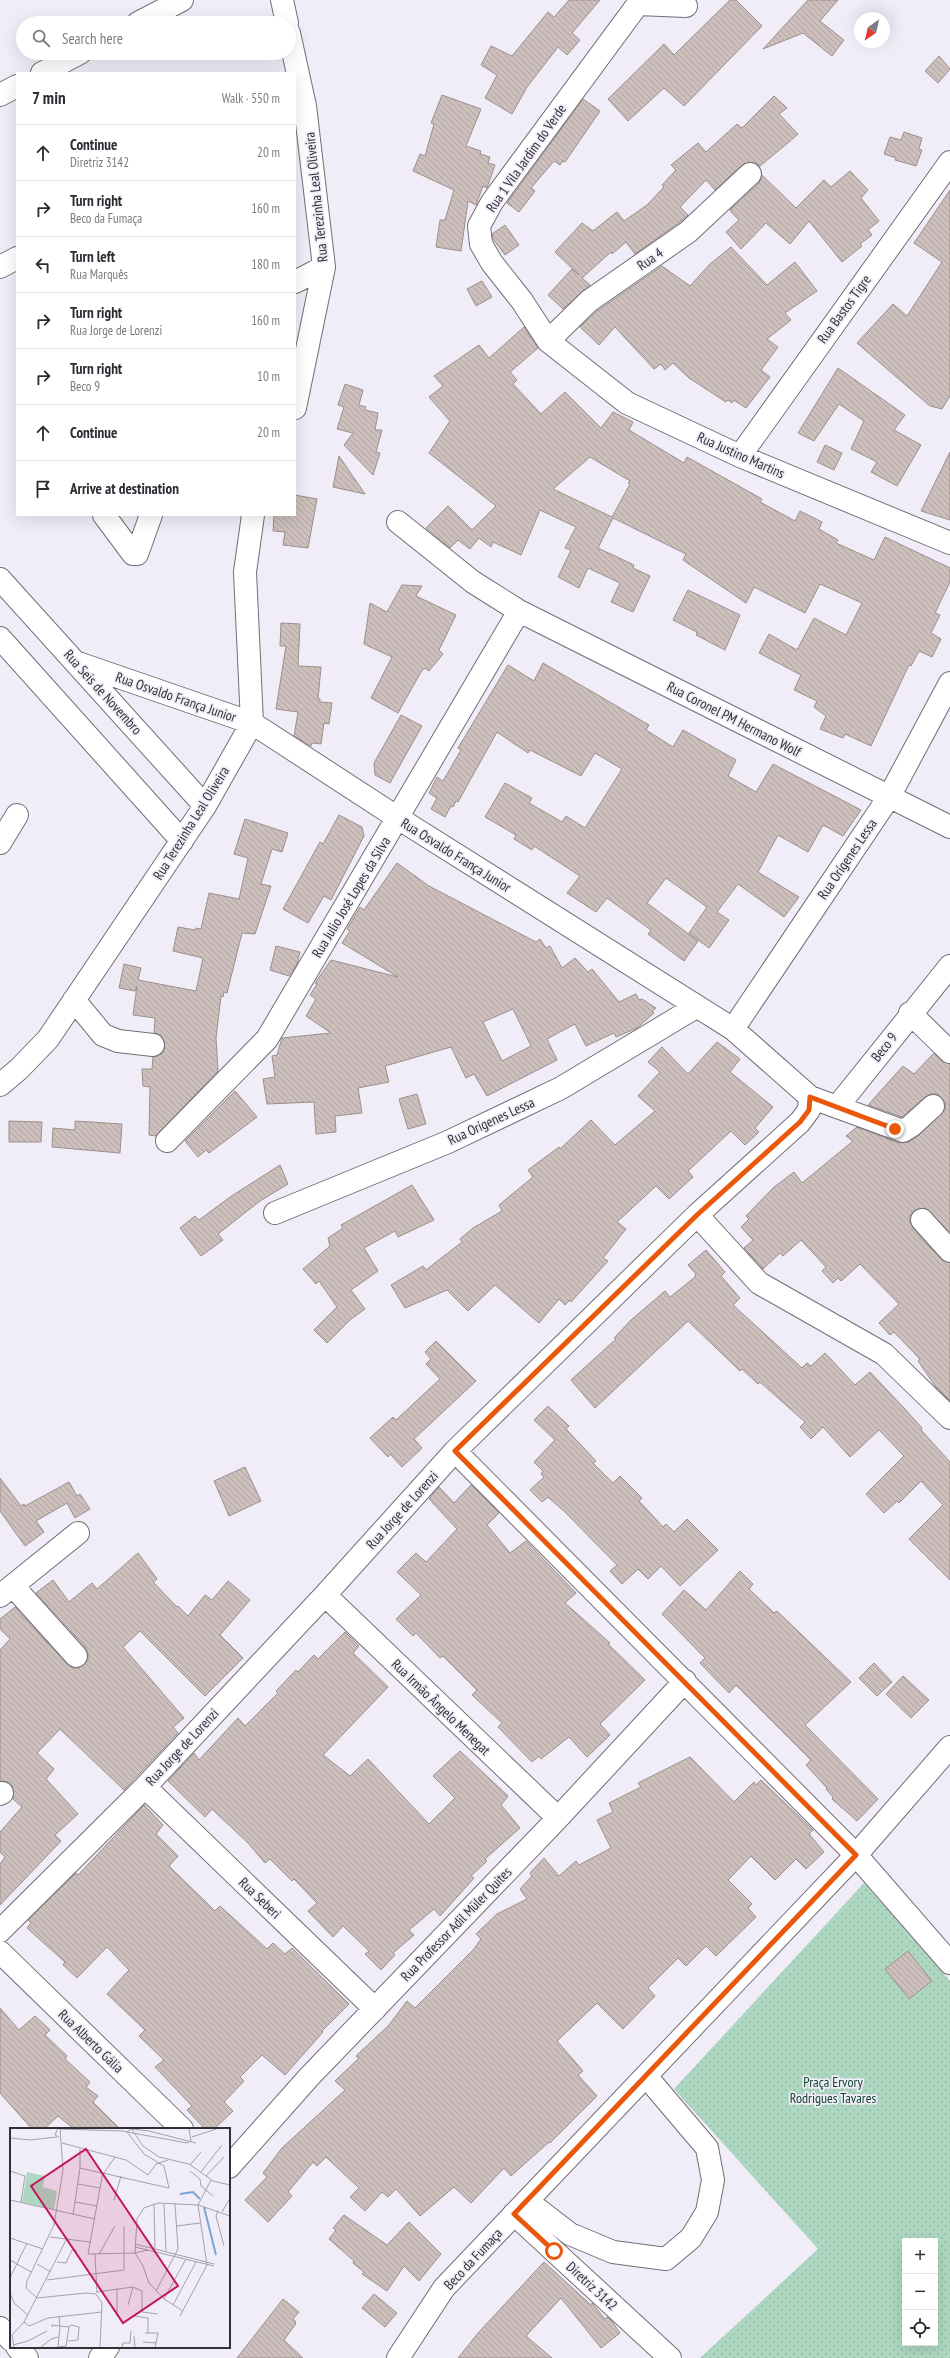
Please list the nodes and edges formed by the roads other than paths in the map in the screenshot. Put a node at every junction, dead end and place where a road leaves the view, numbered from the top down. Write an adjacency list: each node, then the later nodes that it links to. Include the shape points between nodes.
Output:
1 (182, 0): 5 (street)
2 (282, 0): 6 (street)
3 (638, 2): 4 (street); 21 (street, Rua 1 Vila Jardim do Verde, via 492,202 479,226 481,244 492,263 522,301)
4 (686, 6)
5 (151, 16)
6 (285, 16)
7 (67, 60): 9 (street)
8 (293, 60): 10 (street, Rua Terezinha Leal Oliveira)
9 (44, 72)
10 (295, 72)
11 (296, 81): 14 (street, Rua Terezinha Leal Oliveira)
12 (16, 87): 13 (street)
13 (0, 95)
14 (300, 109): 19 (street, Rua Terezinha Leal Oliveira)
15 (950, 162): 23 (street, Rua Bastos Tigre)
16 (750, 174): 21 (street, Rua 4, via 688,232 589,301)
17 (16, 259): 18 (street)
18 (0, 267)
19 (324, 267): 20 (street); 22 (street, Rua Terezinha Leal Oliveira)
20 (296, 281)
21 (548, 341): 23 (street, Rua Justino Martins, via 627,403)
22 (296, 403)
23 (740, 456): 28 (street, Rua Justino Martins)
24 (105, 516): 25 (street, via 133,554 140,550)
25 (151, 516)
26 (253, 516): 34 (street, via 245,572)
27 (398, 522): 30 (street, Rua Coronel PM Hermano Wolf, via 473,582)
28 (950, 543)
29 (0, 579): 32 (street, Rua Seis de Novembro)
30 (519, 611): 35 (street, Rua Coronel PM Hermano Wolf); 38 (street, Rua Julio José Lopes da Silva)
31 (0, 638): 40 (street)
32 (76, 662): 34 (street, Rua Osvaldo França Junior); 36 (street, Rua Seis de Novembro)
33 (950, 683): 35 (street, Rua Orígenes Lessa)
34 (252, 723): 36 (street, Rua Terezinha Leal Oliveira); 38 (street, Rua Osvaldo França Junior)
35 (889, 797): 39 (street, Rua Coronel PM Hermano Wolf); 46 (street, Rua Orígenes Lessa)
36 (205, 806): 40 (street, Rua Terezinha Leal Oliveira)
37 (17, 815): 41 (street)
38 (398, 818): 44 (street, Rua Osvaldo França Junior); 53 (street, Rua Julio José Lopes da Silva, via 267,1039)
39 (950, 827)
40 (182, 841): 43 (street, Rua Terezinha Leal Oliveira)
41 (0, 843)
42 (950, 966): 45 (street, Beco 9)
43 (74, 1000): 47 (street, via 102,1035 118,1041); 49 (street, Rua Terezinha Leal Oliveira, via 48,1039 20,1069)
44 (696, 1007): 46 (street, Rua Osvaldo França Junior); 54 (street, Rua Orígenes Lessa, via 561,1088 448,1142)
45 (910, 1013): 48 (street); 52 (street, Beco 9)
46 (733, 1029): 50 (street, Rua Osvaldo França Junior)
47 (153, 1044)
48 (950, 1052)
49 (0, 1085)
50 (810, 1097): 52 (street); 55 (street, Rua Jorge de Lorenzi, via 809,1110 800,1122)
51 (933, 1106): 52 (street, via 903,1131)
52 (837, 1107)
53 (167, 1141)
54 (275, 1213)
55 (697, 1215): 58 (street, via 759,1283 884,1354); 59 (street, Rua Jorge de Lorenzi)
56 (922, 1220): 57 (street)
57 (950, 1250)
58 (950, 1418)
59 (455, 1451): 62 (street, Rua Jorge de Lorenzi); 64 (street)
60 (78, 1533): 61 (street)
61 (7, 1591): 63 (street)
62 (325, 1595): 66 (street, Rua Jorge de Lorenzi); 67 (street, Rua Irmão Ângelo Menegat)
63 (76, 1656)
64 (685, 1682): 67 (street, Rua Professor Adil Müler Quites); 68 (street)
65 (950, 1747): 68 (street, Beco da Fumaça)
66 (145, 1787): 69 (street, Rua Jorge de Lorenzi); 72 (street, Rua Seberi)
67 (558, 1818): 72 (street, Rua Professor Adil Müler Quites)
68 (856, 1855): 71 (street); 73 (street, Beco da Fumaça)
69 (0, 1931)
70 (0, 1952): 74 (street, Rua Alberto Gália)
71 (950, 1964)
72 (375, 2009): 75 (street, Rua Professor Adil Müler Quites, via 309,2077)
73 (646, 2076): 76 (street, Beco da Fumaça); 76 (street, via 707,2148 713,2180 707,2212 690,2238 666,2259 613,2252 570,2234)
74 (181, 2128)
75 (230, 2166)
76 (521, 2208): 83 (street, Beco da Fumaça, via 444,2288); 84 (street, Diretriz 3142)
77 (0, 2328): 78 (street)
78 (10, 2339)
79 (18, 2348): 81 (street)
80 (107, 2348): 82 (street)
81 (27, 2358)
82 (100, 2358)
83 (398, 2358)
84 (670, 2358)

